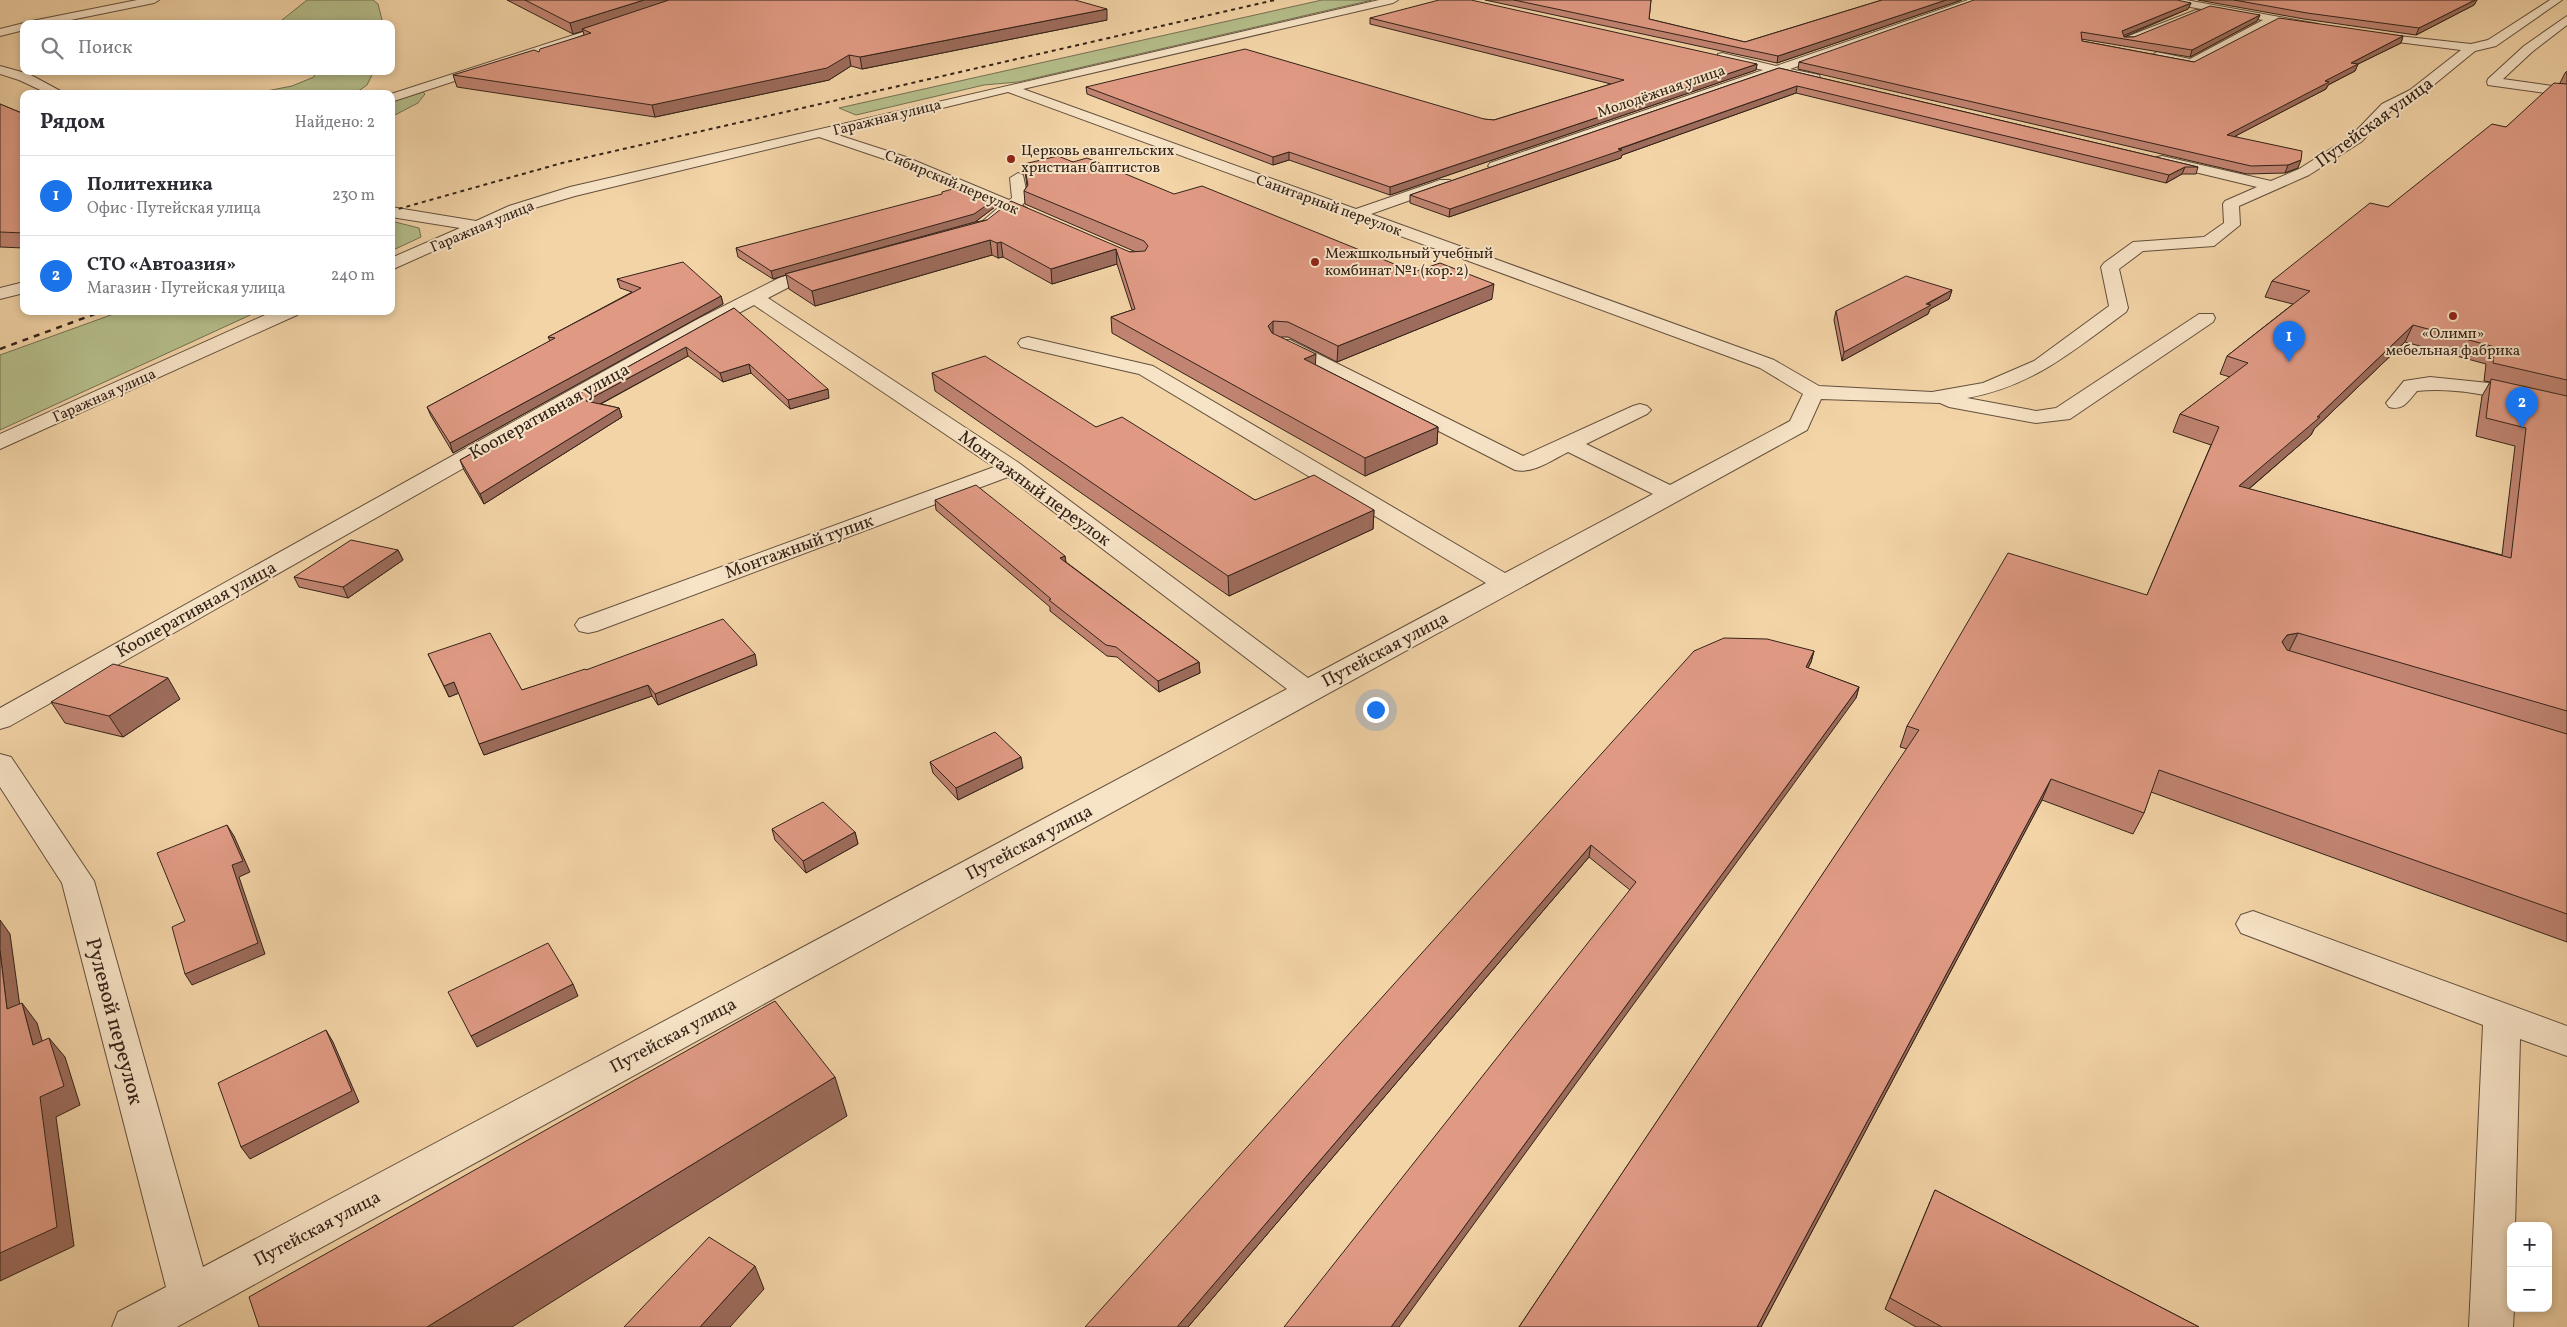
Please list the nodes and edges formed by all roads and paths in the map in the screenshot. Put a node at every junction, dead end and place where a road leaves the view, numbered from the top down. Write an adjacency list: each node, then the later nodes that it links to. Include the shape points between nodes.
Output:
1 (154, 0): 10 (street)
2 (1393, 0): 22 (street, Гаражная улица)
3 (1979, 0): 18 (street, Молодёжная улица)
4 (2168, 0): 6 (street)
5 (2557, 0): 15 (street, Путейская улица, via 2492,43)
6 (2205, 6): 7 (street); 17 (street, via 2132,49)
7 (2276, 18): 12 (street); 17 (street)
8 (635, 19): 25 (street)
9 (2567, 19): 24 (street, via 2493,82)
10 (52, 20)
11 (20, 27): 14 (street)
12 (2322, 27)
13 (2358, 32): 15 (street)
14 (0, 33)
15 (2471, 48): 31 (street, Путейская улица, via 2415,93 2387,107 2356,139 2304,172)
16 (1708, 54): 18 (street)
17 (2192, 63): 20 (street)
18 (1776, 69): 21 (street); 28 (street, Молодёжная улица)
19 (0, 70): 23 (street)
20 (2175, 72)
21 (1823, 80)
22 (1009, 88): 26 (street, Гаражная улица); 34 (street, Санитарный переулок)
23 (52, 90)
24 (2567, 92)
25 (395, 97)
26 (820, 134): 32 (street, Сибирский переулок, via 899,158); 36 (street, Гаражная улица, via 570,192 514,209)
27 (2148, 157): 31 (street)
28 (1485, 169)
29 (1018, 178): 32 (street, via 1020,199)
30 (1457, 179): 34 (street)
31 (2273, 186): 48 (street, Путейская улица, via 2231,204 2232,225 2208,242 2139,246 2110,267 2119,308 2041,366 1988,388)
32 (1012, 207): 35 (street, Сибирский переулок); 37 (street, via 982,228)
33 (395, 213): 36 (street)
34 (1354, 215): 47 (street, Санитарный переулок, via 1767,364)
35 (1039, 218)
36 (479, 226): 38 (street, Гаражная улица)
37 (963, 233)
38 (395, 263)
39 (843, 266): 42 (street, Кооперативная улица, via 787,281)
40 (20, 288): 41 (street)
41 (0, 294)
42 (754, 298): 54 (street, Монтажный переулок, via 771,306); 59 (street, Кооперативная улица)
43 (281, 315): 52 (street, Гаражная улица)
44 (2206, 318): 48 (street, via 2062,414 2036,417)
45 (1280, 342): 53 (street, via 1523,465)
46 (1028, 343): 56 (street, via 1146,370)
47 (1814, 392): 48 (street, Путейская улица); 55 (street, Путейская улица, via 1799,425)
48 (1932, 398)
49 (2396, 403): 50 (street, via 2410,385 2428,382 2469,386)
50 (2567, 408)
51 (1640, 410): 53 (street)
52 (0, 442)
53 (1568, 444): 55 (street)
54 (1011, 468): 57 (street, Монтажный тупик); 58 (street, Монтажный переулок)
55 (1671, 494): 56 (street, Путейская улица)
56 (1505, 584): 58 (street, Путейская улица)
57 (588, 625)
58 (1307, 691): 64 (street, Путейская улица)
59 (0, 720)
60 (0, 764): 64 (street, Рулевой переулок, via 78,881)
61 (2253, 924): 62 (street)
62 (2502, 1017): 63 (street); 66 (street)
63 (2567, 1041)
64 (190, 1297): 65 (street, Путейская улица)
65 (134, 1327)
66 (2492, 1327)

